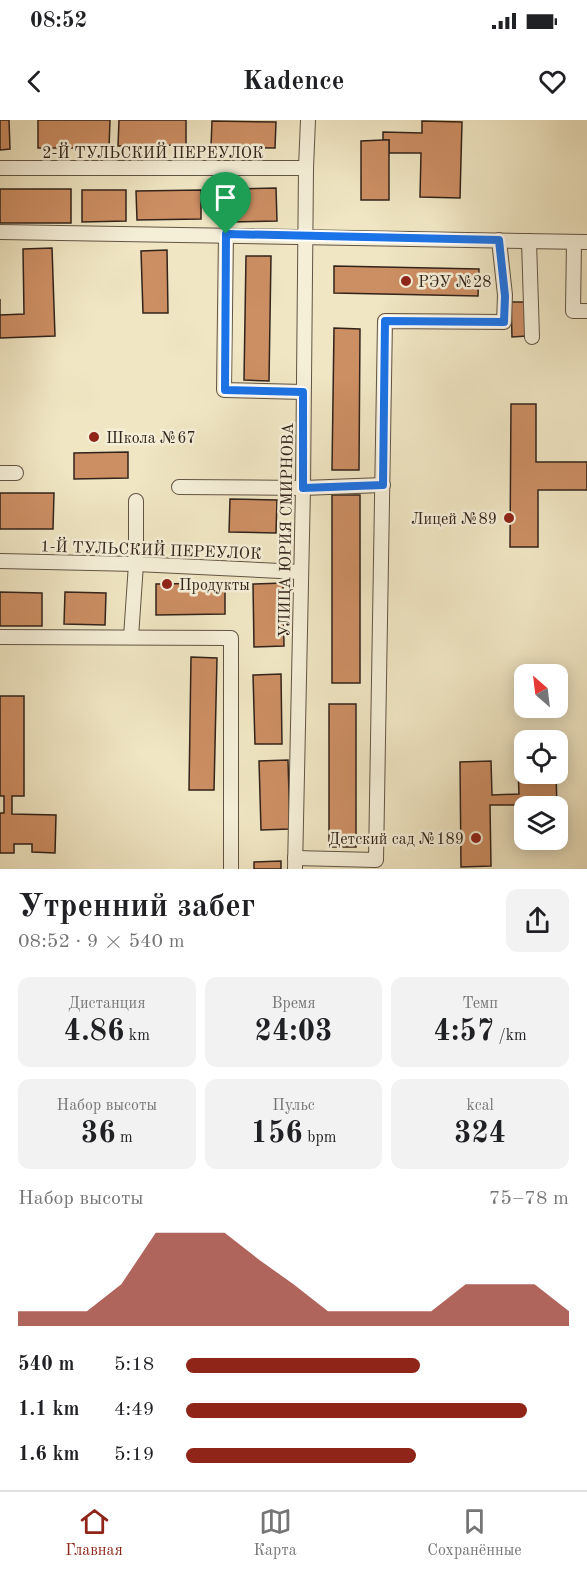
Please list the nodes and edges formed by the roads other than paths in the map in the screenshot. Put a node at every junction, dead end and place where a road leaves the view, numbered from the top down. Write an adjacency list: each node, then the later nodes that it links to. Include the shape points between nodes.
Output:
1 (308, 120): 3 (street, УЛИЦА ЮРИЯ СМИРНОВА)
2 (0, 168): 3 (street, 2-Й ТУЛЬСКИЙ ПЕРЕУЛОК)
3 (306, 168): 6 (street, УЛИЦА ЮРИЯ СМИРНОВА)
4 (0, 232): 5 (street)
5 (226, 234): 6 (street); 14 (street, via 225,390)
6 (306, 237): 7 (street); 14 (street, УЛИЦА ЮРИЯ СМИРНОВА)
7 (499, 240): 8 (street); 11 (street)
8 (529, 241): 9 (street); 10 (street)
9 (580, 242): 12 (street, via 573,311)
10 (531, 293): 11 (street); 13 (street)
11 (505, 296): 17 (street, via 504,322 385,321)
12 (587, 311)
13 (532, 337)
14 (303, 392): 19 (street, УЛИЦА ЮРИЯ СМИРНОВА)
15 (0, 473): 16 (street)
16 (16, 473)
17 (383, 485): 19 (street); 26 (street, via 376,860)
18 (179, 487): 19 (street)
19 (303, 488): 23 (street, УЛИЦА ЮРИЯ СМИРНОВА)
20 (136, 501): 22 (street)
21 (0, 561): 22 (street, 1-Й ТУЛЬСКИЙ ПЕРЕУЛОК)
22 (136, 564): 23 (street, 1-Й ТУЛЬСКИЙ ПЕРЕУЛОК); 25 (street)
23 (301, 572): 26 (street, УЛИЦА ЮРИЯ СМИРНОВА)
24 (0, 637): 25 (street)
25 (131, 637): 27 (street, via 231,638)
26 (295, 864)
27 (231, 869)

